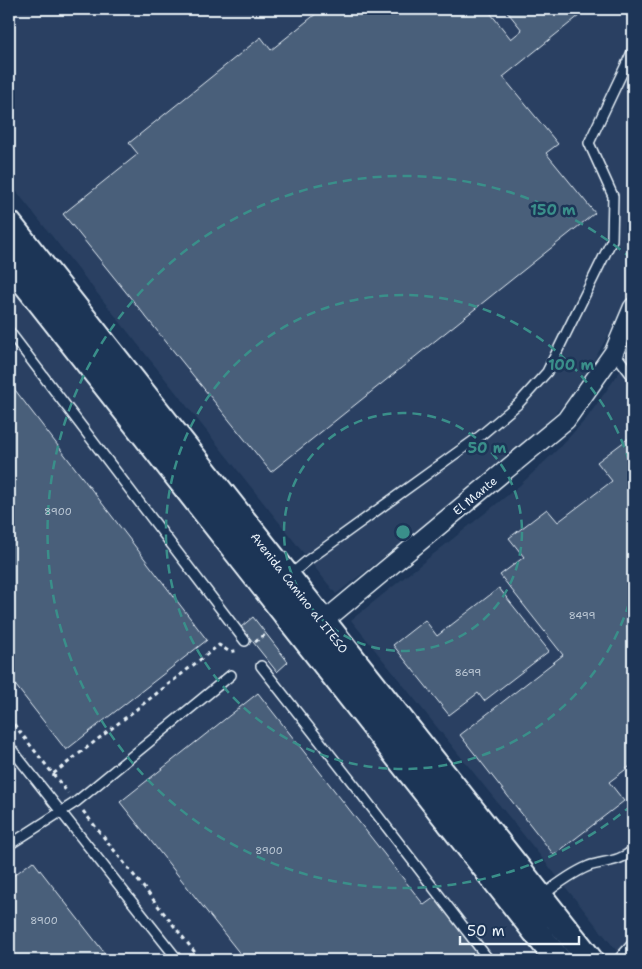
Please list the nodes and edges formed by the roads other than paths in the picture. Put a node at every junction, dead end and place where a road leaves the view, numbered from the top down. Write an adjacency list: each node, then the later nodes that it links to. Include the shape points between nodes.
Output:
1 (633, 50): 8 (lane, via 589,143 613,196 612,240 547,372 518,404 480,436)
2 (9, 224): 8 (main road, Avenida Camino al ITESO)
3 (9, 262): 8 (main road, Avenida Camino al ITESO)
4 (633, 307): 6 (street, El Mante)
5 (9, 331): 10 (lane)
6 (614, 352): 7 (lane); 9 (street, El Mante, via 566,420 336,612)
7 (633, 377)
8 (278, 585): 9 (main road, Avenida Camino al ITESO)
9 (311, 627): 17 (main road, Avenida Camino al ITESO); 21 (main road, Avenida Camino al ITESO)
10 (247, 644)
11 (260, 666): 20 (lane)
12 (231, 675): 14 (lane)
13 (9, 746): 14 (lane)
14 (61, 813): 15 (lane); 19 (lane)
15 (9, 845)
16 (633, 850): 17 (lane, via 611,862 574,873)
17 (539, 897): 22 (main road, Avenida Camino al ITESO)
18 (632, 946): 23 (lane)
19 (178, 960)
20 (489, 960)
21 (558, 960)
22 (590, 960)
23 (618, 960)

